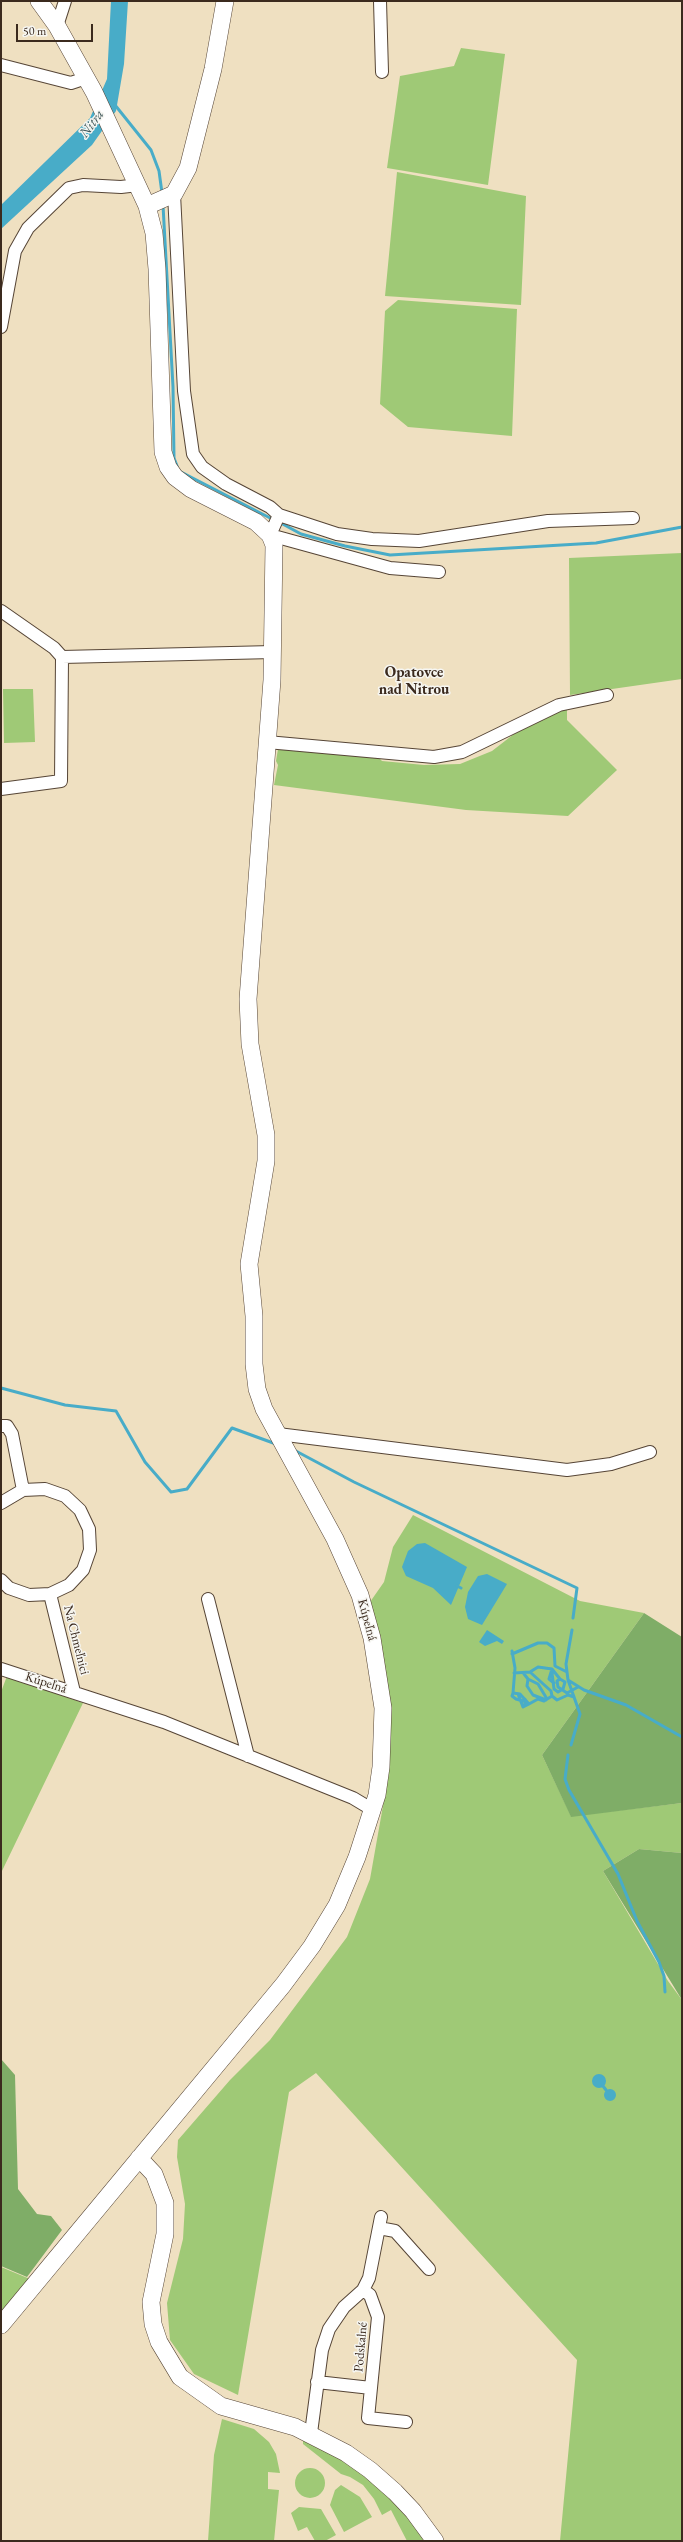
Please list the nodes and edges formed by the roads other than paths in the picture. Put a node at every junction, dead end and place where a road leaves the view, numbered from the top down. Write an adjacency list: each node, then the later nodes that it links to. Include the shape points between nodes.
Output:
1 (39, 1): 5 (street)
2 (65, 1): 5 (street)
3 (225, 1): 10 (street, via 195,147 184,180)
4 (380, 1): 7 (street)
5 (57, 26): 8 (street)
6 (1, 65): 8 (street, via 71,83)
7 (382, 72)
8 (90, 85): 9 (street)
9 (138, 185): 11 (street); 12 (street, via 121,187 83,184 69,188 28,228 15,251)
10 (171, 196): 11 (street); 14 (street, via 184,391 193,454 202,467 226,484 270,507)
11 (150, 205): 14 (street, via 157,269 163,452 168,467 191,489 256,522)
12 (1, 327)
13 (633, 518): 14 (street, via 548,521 419,541 372,539)
14 (274, 525): 15 (street, via 390,568); 17 (street, Kúpeľná, via 276,553)
15 (439, 572)
16 (1, 612): 18 (street, via 54,648)
17 (273, 652): 18 (street); 20 (street, Kúpeľná)
18 (62, 657): 21 (street, via 61,781)
19 (607, 695): 20 (street, via 559,706 462,752 434,757)
20 (267, 742): 23 (street, Kúpeľná, via 248,998 250,1044 266,1134 266,1161 249,1264 257,1389 264,1409)
21 (1, 789)
22 (1, 1426): 25 (street, via 7,1426 12,1434)
23 (278, 1434): 24 (street, via 567,1470 610,1464); 33 (street, Kúpeľná, via 342,1553 360,1595 372,1638 383,1708 381,1767)
24 (650, 1452)
25 (24, 1490): 26 (street, Na Chmeľnici); 28 (street, Na Chmeľnici, via 45,1489 64,1496 80,1510 89,1529 90,1550 83,1570 69,1585)
26 (1, 1503)
27 (1, 1580): 28 (street, Na Chmeľnici, via 9,1588 29,1595)
28 (50, 1594): 31 (street, Na Chmeľnici)
29 (208, 1599): 32 (street)
30 (1, 1669): 31 (street, Kúpeľná)
31 (74, 1692): 32 (street, Kúpeľná, via 164,1722)
32 (248, 1756): 33 (street, Kúpeľná, via 353,1798)
33 (375, 1802): 34 (street, via 358,1857 337,1906 312,1946 283,1985)
34 (139, 2158): 37 (street); 41 (street, via 154,2174 165,2203 165,2234 151,2302 153,2324 168,2361 180,2378 221,2406 265,2417)
35 (430, 2269): 36 (street, Podskalné, via 395,2231 380,2222 369,2278)
36 (363, 2290): 38 (street, Podskalné, via 344,2307 329,2329 322,2350); 39 (street, Podskalné, via 370,2295 378,2317)
37 (1, 2325)
38 (317, 2382): 39 (street, Podskalné); 41 (street, Podskalné)
39 (371, 2388): 40 (street, Podskalné, via 368,2418)
40 (406, 2422)
41 (311, 2433): 42 (street, via 370,2470 413,2511)
42 (434, 2541)

